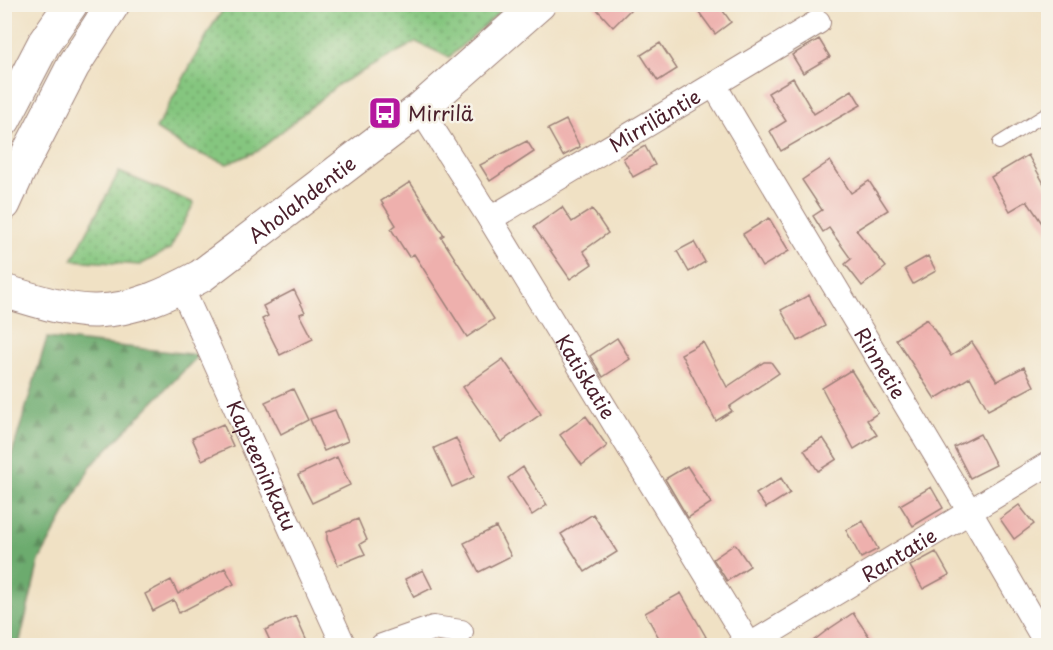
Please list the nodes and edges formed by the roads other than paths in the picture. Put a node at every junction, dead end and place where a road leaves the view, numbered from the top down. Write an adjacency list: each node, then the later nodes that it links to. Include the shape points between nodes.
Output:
1 (71, 4): 8 (main road, via 44,43)
2 (113, 4): 10 (main road, via 73,66)
3 (539, 4): 6 (main road, Aholahdentie)
4 (818, 22): 5 (street, Mirriläntie)
5 (714, 86): 11 (street, Mirriläntie); 15 (street, Rinnetie)
6 (420, 109): 11 (street, Katiskatie); 12 (main road, Aholahdentie, via 201,276)
7 (1048, 113): 9 (lane)
8 (4, 120)
9 (999, 143)
10 (4, 204)
11 (490, 219): 20 (street, Katiskatie)
12 (181, 287): 13 (main road, Aholahdentie, via 138,304 95,311); 18 (street, Kapteeninkatu)
13 (12, 300)
14 (1048, 464): 15 (street, Rantatie)
15 (970, 512): 17 (street, Rinnetie); 20 (street, Rantatie)
16 (461, 632): 19 (street, via 433,628)
17 (1046, 643)
18 (344, 645)
19 (382, 645)
20 (750, 645)

